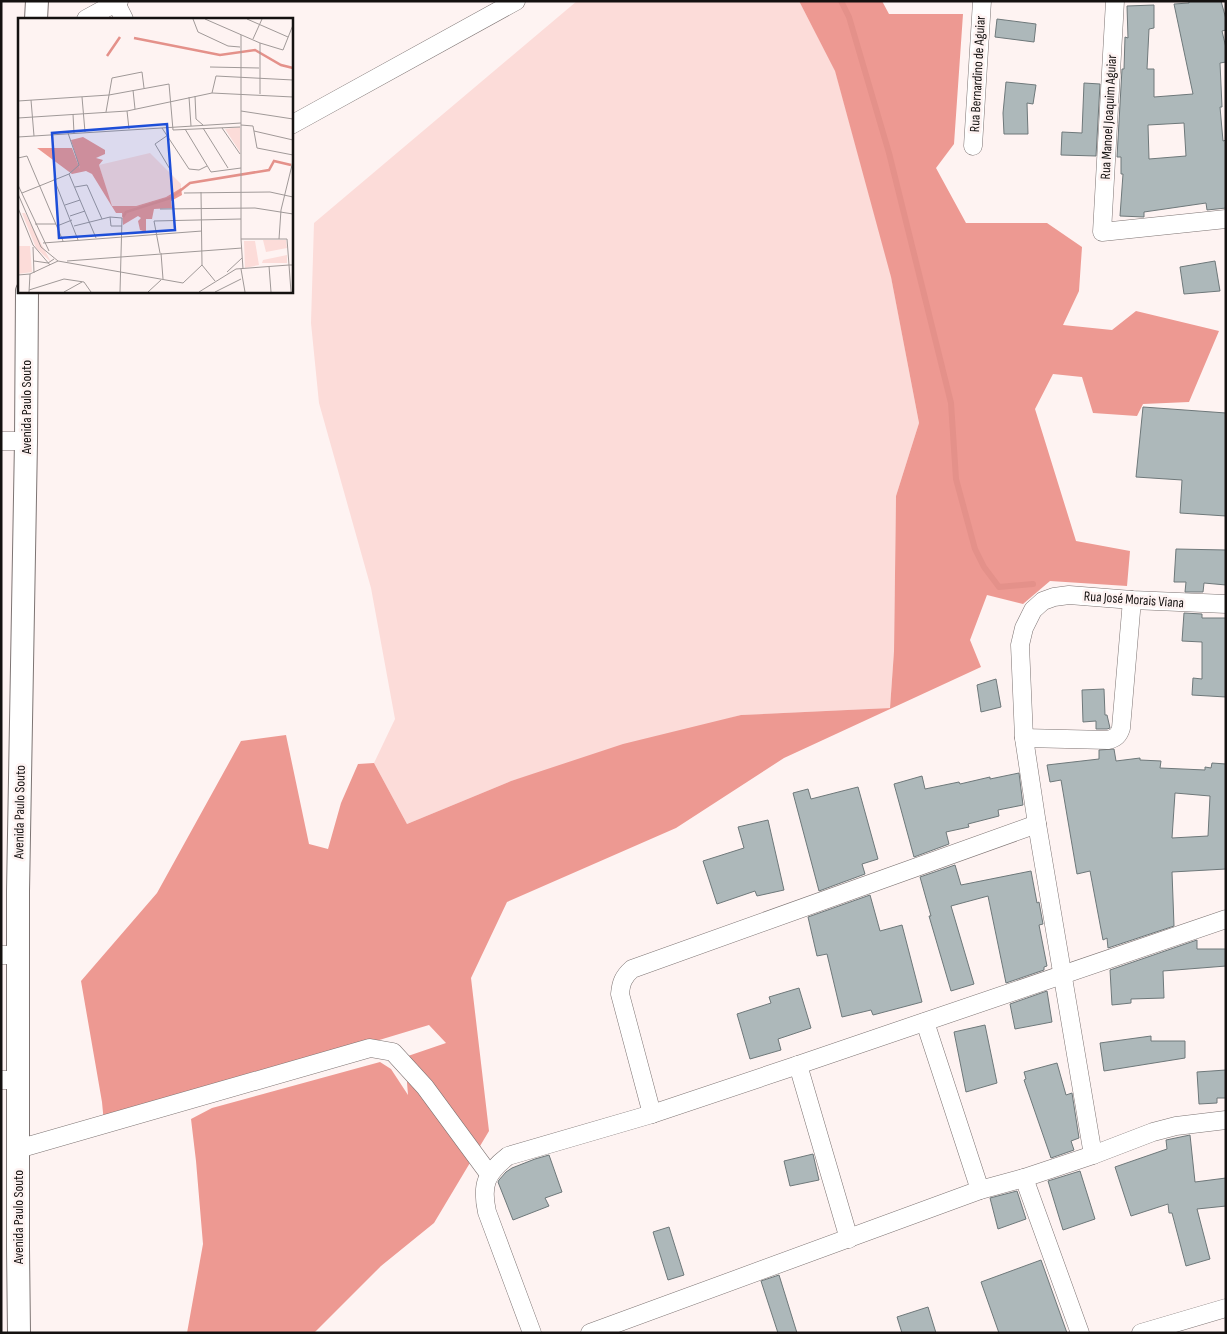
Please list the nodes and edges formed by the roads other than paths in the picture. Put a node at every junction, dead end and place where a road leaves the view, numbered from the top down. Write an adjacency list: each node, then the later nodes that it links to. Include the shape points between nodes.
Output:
1 (37, 1): 6 (street)
2 (516, 1): 9 (street)
3 (982, 1): 10 (street, Rua Bernardino de Aguiar)
4 (1115, 1): 11 (street, Rua Manoel Joaquim Aguiar, via 1102,232)
5 (118, 2): 7 (street); 8 (street)
6 (36, 18)
7 (88, 18)
8 (124, 18)
9 (292, 125)
10 (974, 146)
11 (1226, 219)
12 (27, 292): 14 (street, Avenida Paulo Souto)
13 (1, 441): 14 (street)
14 (26, 441): 20 (street, Avenida Paulo Souto, via 18,891)
15 (1132, 600): 16 (street, Rua José Morais Viana); 17 (street, via 1119,734 1108,740); 17 (street, Rua José Morais Viana, via 1069,595 1043,601 1033,610 1020,645)
16 (1226, 604)
17 (1024, 738): 18 (street)
18 (1037, 824): 21 (street); 25 (street, via 632,969 625,975 620,994)
19 (1226, 919): 21 (street)
20 (10, 955): 24 (street, Avenida Paulo Souto)
21 (1062, 975): 22 (street); 28 (street)
22 (925, 1022): 23 (street); 31 (street)
23 (798, 1065): 25 (street); 32 (street)
24 (9, 1080): 27 (street, Avenida Paulo Souto)
25 (652, 1114): 29 (street, via 508,1156)
26 (1226, 1120): 28 (street, via 1153,1132)
27 (18, 1149): 29 (street, via 370,1048 394,1052 425,1087); 34 (street, Avenida Paulo Souto)
28 (1093, 1155): 30 (street)
29 (489, 1174): 35 (street, via 484,1198 487,1212)
30 (1024, 1178): 31 (street); 37 (street)
31 (980, 1190): 32 (street)
32 (849, 1238): 36 (street)
33 (1226, 1308): 38 (street)
34 (19, 1333)
35 (532, 1333)
36 (590, 1333)
37 (1080, 1333)
38 (1142, 1333)

